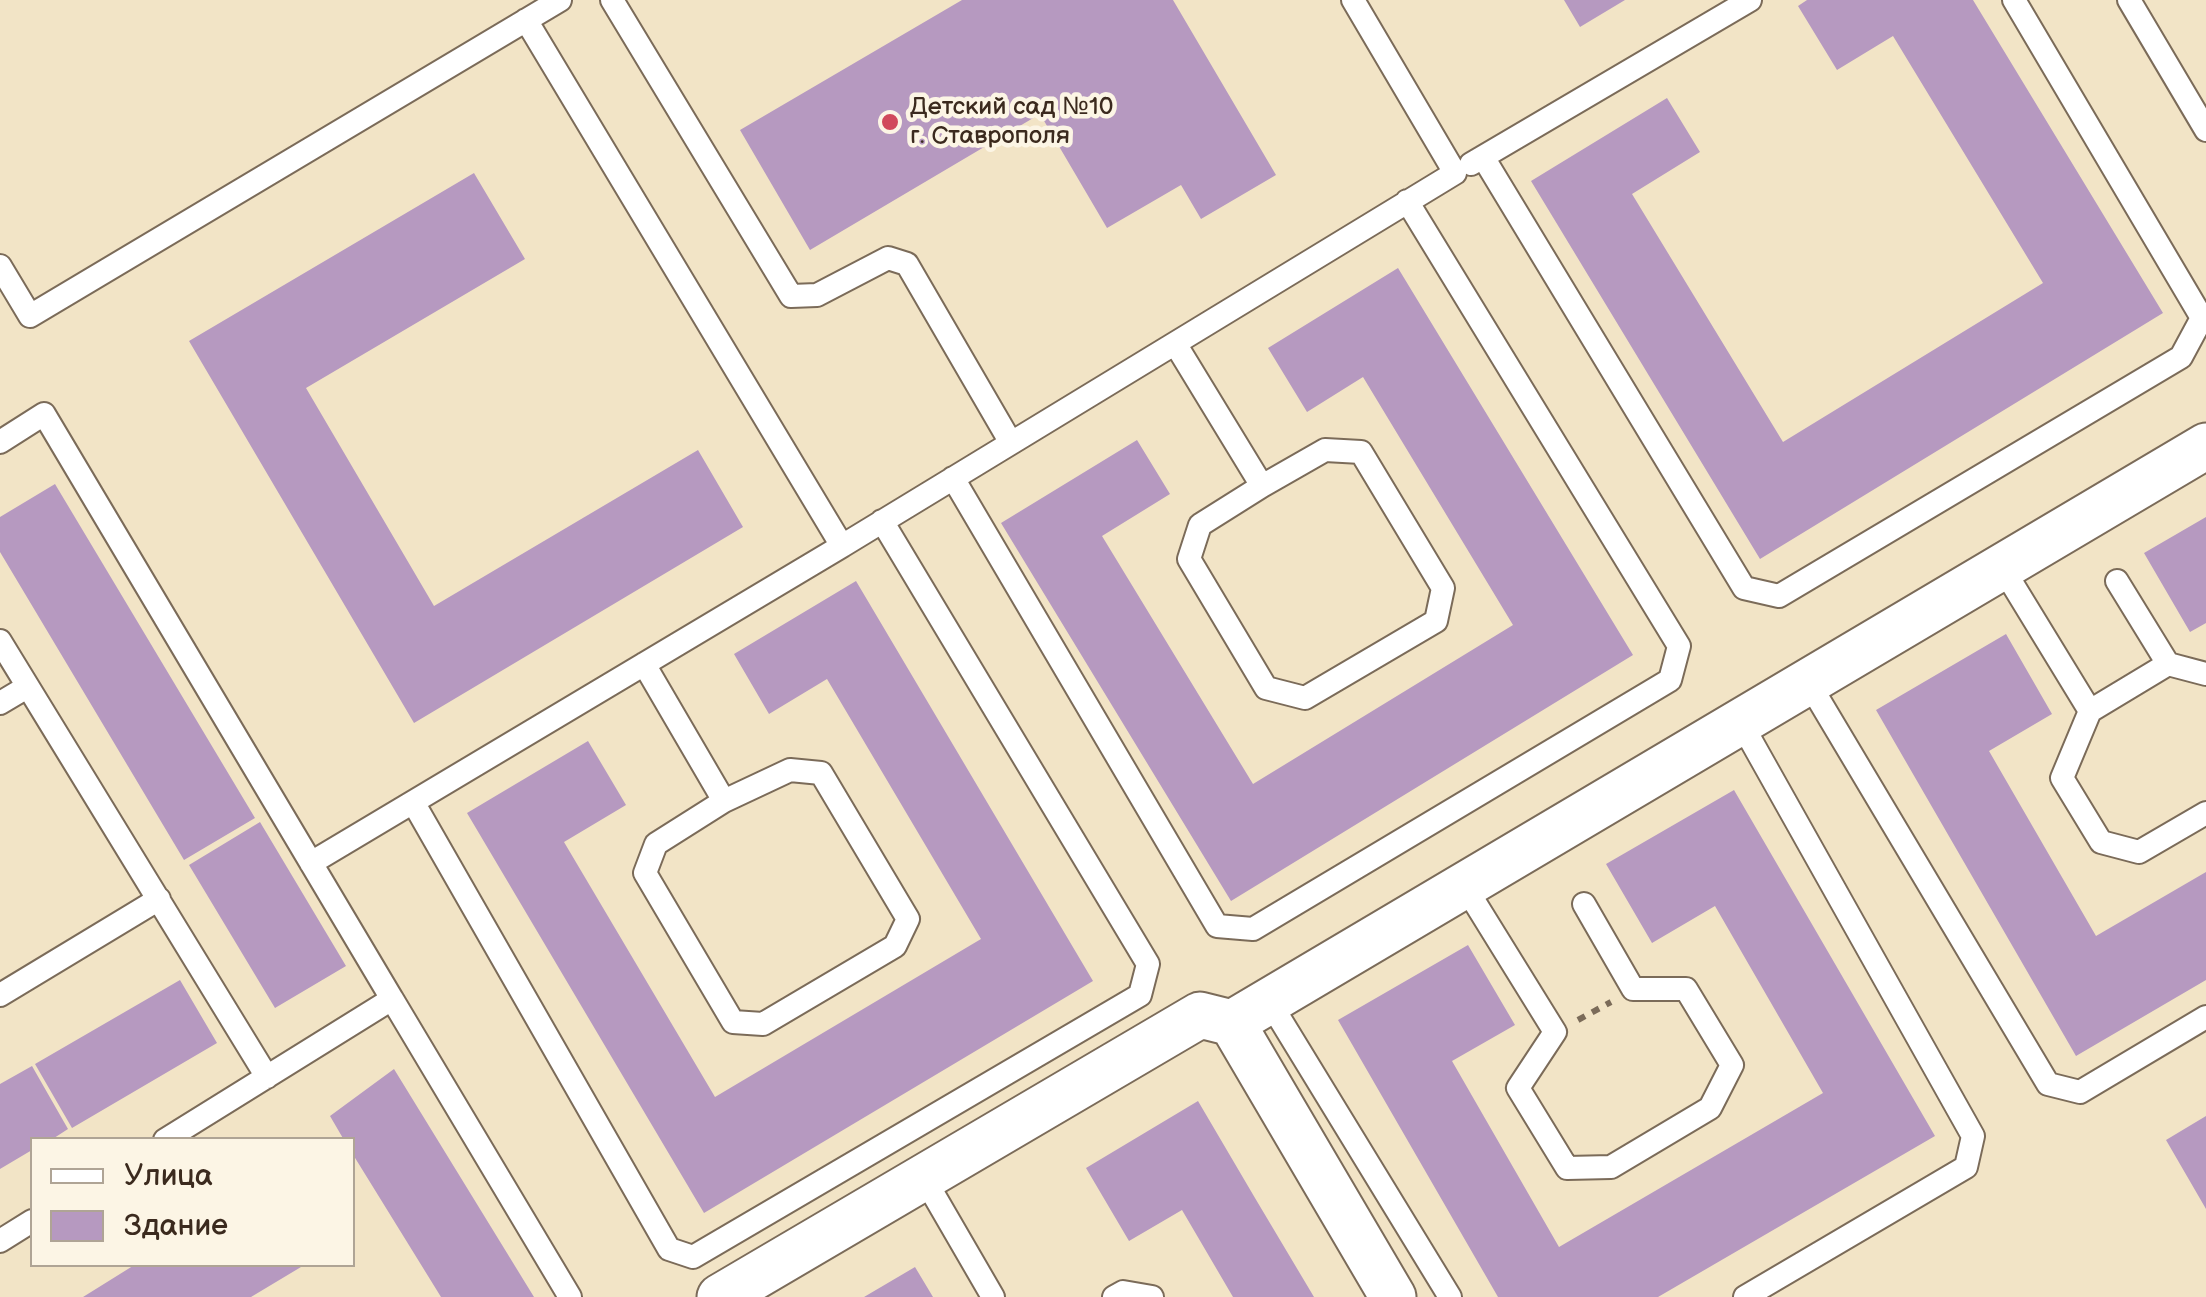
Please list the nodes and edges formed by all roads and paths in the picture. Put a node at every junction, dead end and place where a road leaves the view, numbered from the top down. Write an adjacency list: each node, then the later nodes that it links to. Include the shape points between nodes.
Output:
1 (560, 0): 7 (lane)
2 (612, 0): 15 (lane, via 791,296 817,295 888,258 907,264)
3 (1353, 0): 10 (lane)
4 (1750, 0): 9 (lane)
5 (2014, 0): 9 (lane, via 2202,318 2181,357 1778,596 1744,588)
6 (2128, 0): 8 (lane)
7 (526, 20): 12 (lane, via 30,316); 20 (lane)
8 (2206, 130)
9 (1483, 157): 10 (lane)
10 (1456, 173): 11 (lane)
11 (1407, 201): 13 (lane); 17 (lane, via 1679,646 1670,680 1253,928 1216,926)
12 (0, 266)
13 (1176, 344): 15 (lane); 18 (lane)
14 (0, 442): 35 (lane, via 44,414)
15 (1012, 443): 17 (lane)
16 (2206, 446): 21 (street)
17 (953, 478): 19 (lane)
18 (1262, 486): 18 (lane, via 1200,525 1189,560 1266,688 1305,698 1436,621 1444,588 1361,452 1324,450)
19 (882, 521): 20 (lane); 33 (lane, via 1148,964 1140,995 694,1256 669,1249)
20 (842, 546): 24 (lane)
21 (2002, 566): 27 (street); 30 (lane)
22 (2116, 581): 25 (lane)
23 (0, 642): 28 (lane)
24 (644, 664): 32 (lane); 33 (lane)
25 (2168, 664): 26 (lane); 30 (lane)
26 (2206, 674)
27 (1807, 680): 31 (street); 43 (lane, via 2048,1084 2080,1092)
28 (27, 687): 29 (lane); 37 (lane)
29 (0, 703)
30 (2090, 711): 34 (lane, via 2062,778 2101,842 2139,852)
31 (1740, 720): 36 (street); 57 (lane, via 1973,1136 1966,1166)
32 (724, 801): 32 (lane, via 656,844 644,873 733,1022 763,1024 896,946 908,920 821,773 790,770)
33 (413, 802): 35 (lane)
34 (2206, 813)
35 (311, 863): 41 (lane)
36 (1464, 885): 42 (street); 44 (lane)
37 (159, 900): 40 (lane); 45 (lane)
38 (1584, 904): 39 (lane)
39 (1634, 989): 44 (path); 44 (lane, via 1686,989 1732,1064 1710,1108 1612,1167 1567,1168 1518,1088)
40 (0, 995)
41 (392, 999): 45 (lane); 51 (lane)
42 (1251, 1012): 47 (street, via 1200,1015); 55 (street); 56 (lane)
43 (2206, 1017)
44 (1556, 1032)
45 (267, 1077): 46 (lane)
46 (171, 1137)
47 (924, 1178): 50 (street); 52 (lane)
48 (30, 1222): 49 (lane)
49 (0, 1241)
50 (726, 1296)
51 (570, 1297)
52 (993, 1297)
53 (1114, 1297): 54 (lane)
54 (1152, 1297)
55 (1393, 1297)
56 (1450, 1297)
57 (1745, 1297)

